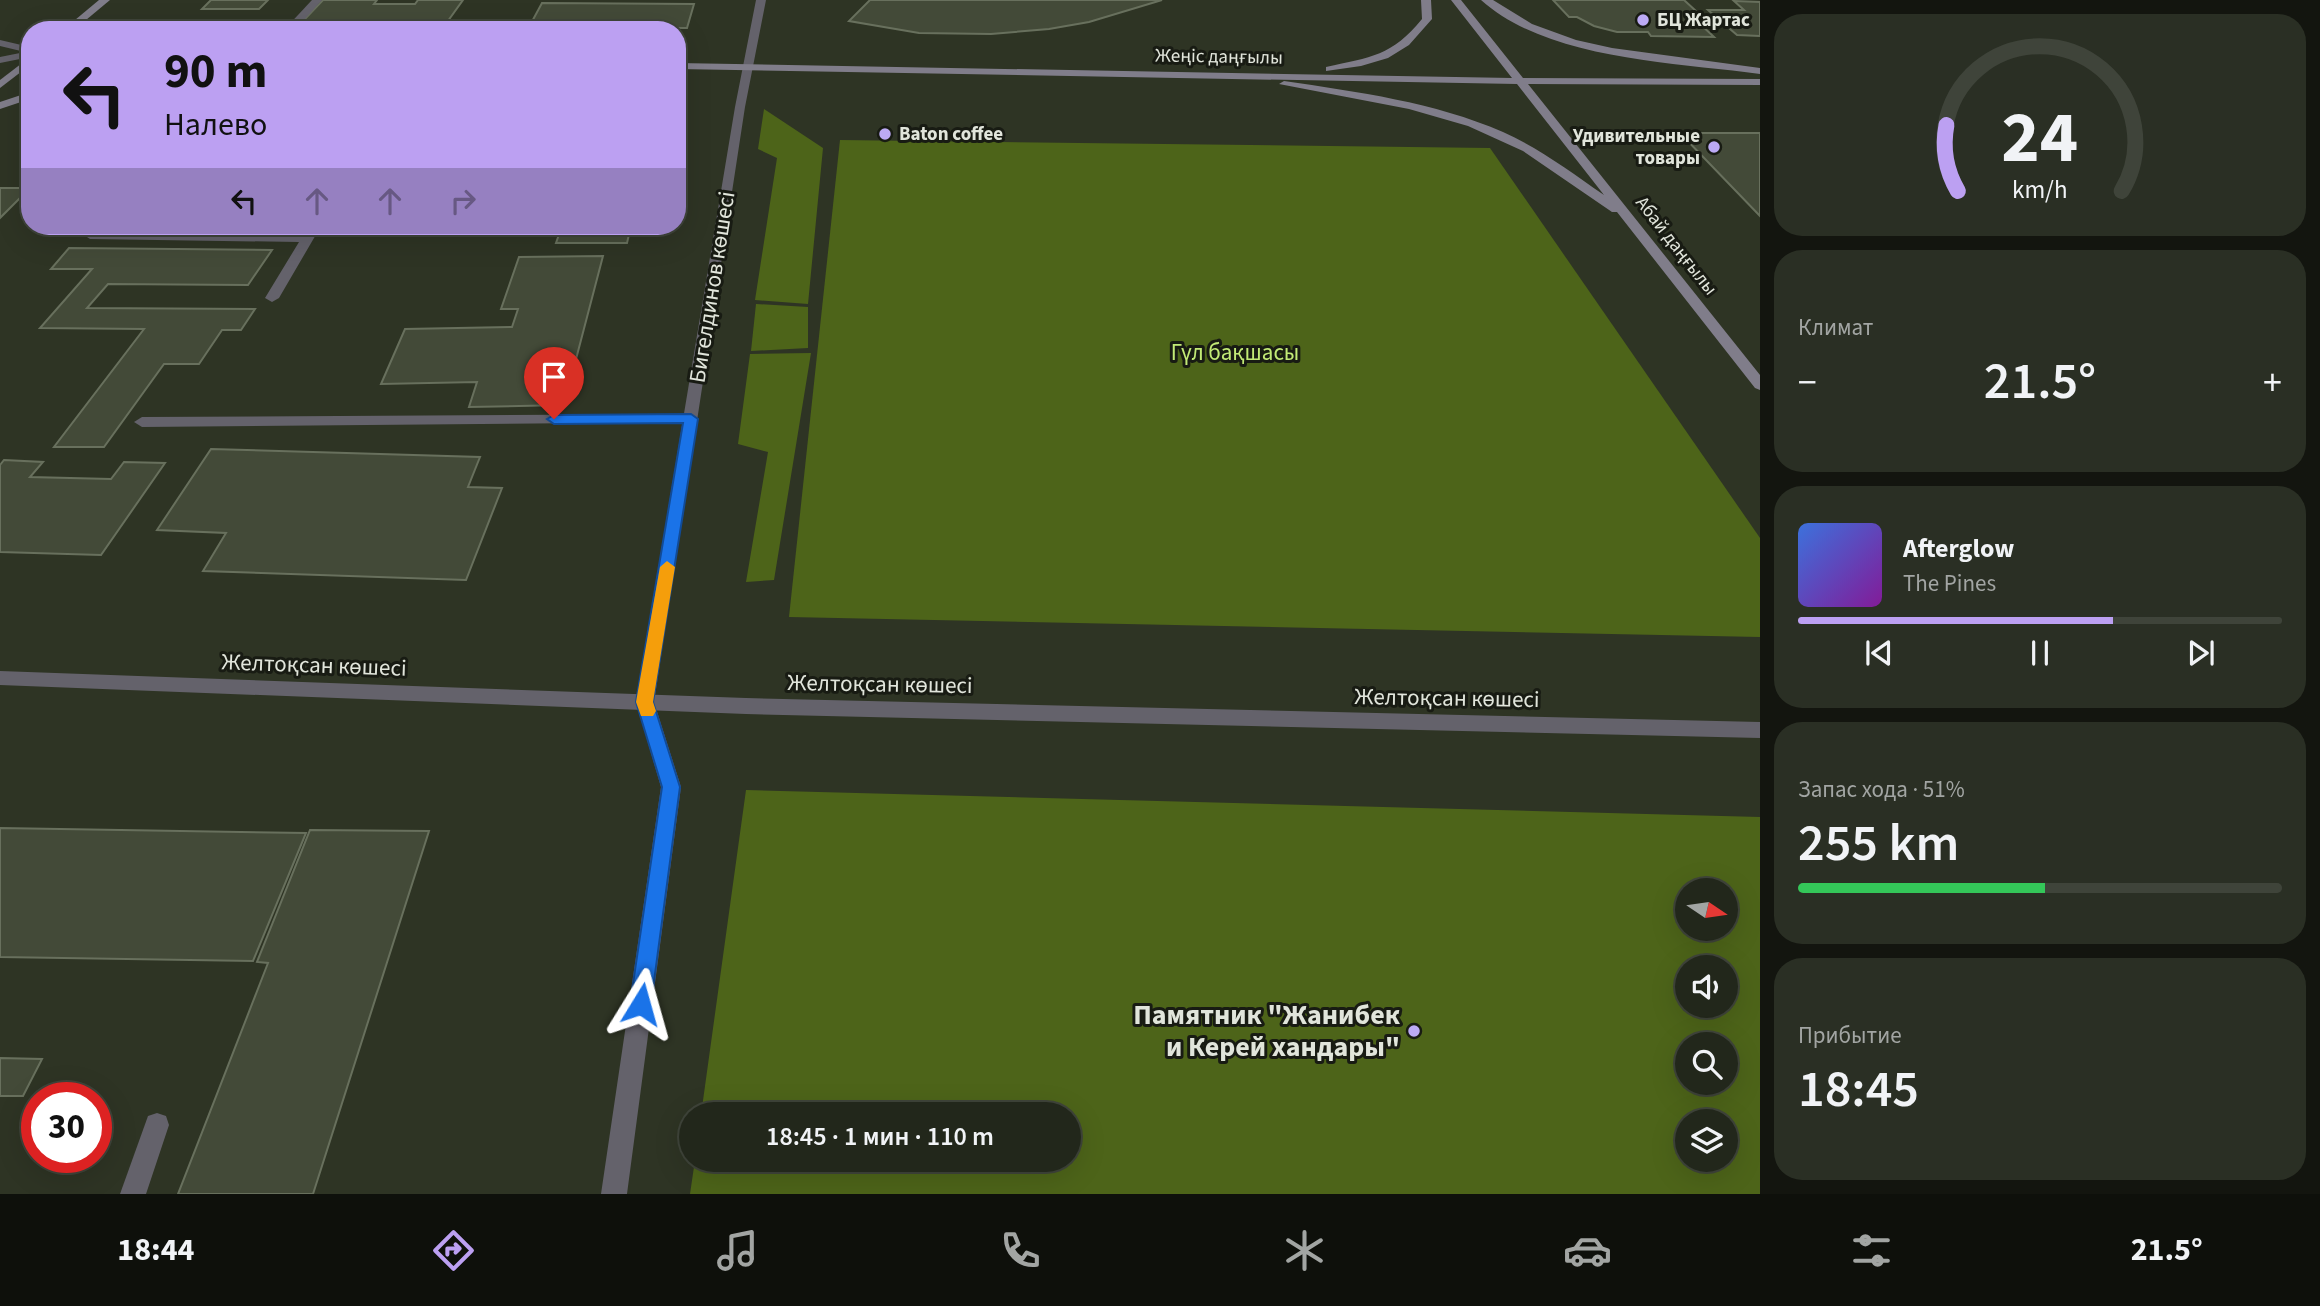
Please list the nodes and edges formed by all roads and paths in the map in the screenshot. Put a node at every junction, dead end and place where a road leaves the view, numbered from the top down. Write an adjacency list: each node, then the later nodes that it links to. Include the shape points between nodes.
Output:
1 (105, 0): 7 (main road)
2 (317, 0): 8 (street)
3 (761, 0): 15 (street, Бигелдинов көшесі)
4 (1426, 0): 18 (main road, via 1427,19 1400,50 1373,61)
5 (1456, 0): 19 (main road, Абай даңғылы)
6 (1486, 0): 16 (main road, via 1529,26 1573,42)
7 (79, 21)
8 (297, 21)
9 (0, 43): 10 (street)
10 (21, 49)
11 (21, 54): 12 (street)
12 (0, 60)
13 (686, 66): 15 (main road, Жеңіс даңғылы)
14 (21, 68): 21 (main road)
15 (747, 68): 17 (main road, Жеңіс даңғылы); 28 (street, Бигелдинов көшесі)
16 (1760, 71)
17 (1225, 75): 18 (main road, Жеңіс даңғылы); 24 (main road, via 1412,107 1475,126 1526,148)
18 (1294, 75): 19 (main road, Жеңіс даңғылы)
19 (1522, 81): 20 (main road, Жеңіс даңғылы); 24 (main road, Абай даңғылы)
20 (1760, 82)
21 (0, 85)
22 (21, 98): 23 (main road)
23 (0, 106)
24 (1630, 218): 27 (main road, Абай даңғылы)
25 (309, 235): 26 (street)
26 (272, 298)
27 (1760, 385)
28 (691, 419): 29 (street); 31 (street, Бигелдинов көшесі)
29 (142, 422)
30 (0, 678): 31 (street, Желтоқсан көшесі)
31 (645, 702): 32 (street, Желтоқсан көшесі); 35 (street, Бигелдинов көшесі, via 671,787)
32 (1760, 730)
33 (157, 1125): 34 (street)
34 (133, 1194)
35 (614, 1194)

